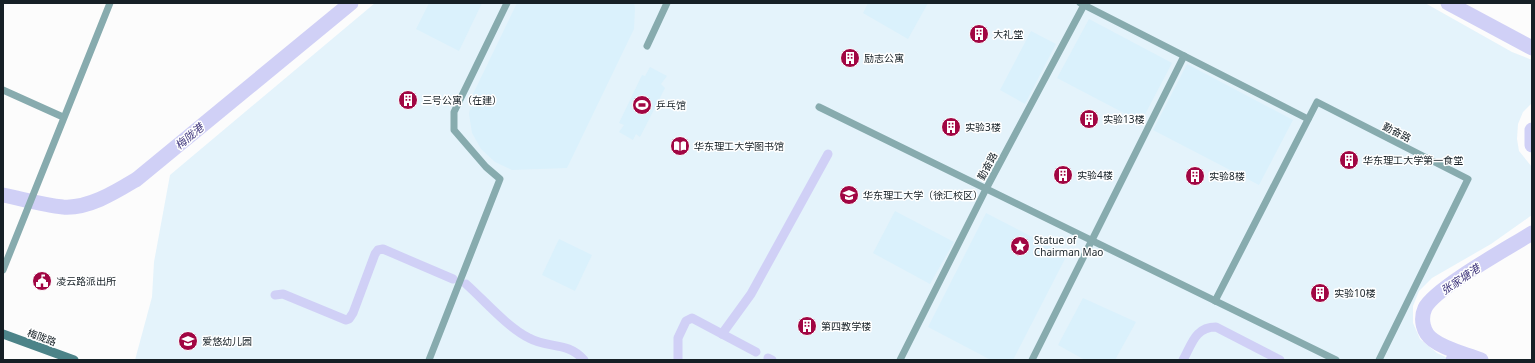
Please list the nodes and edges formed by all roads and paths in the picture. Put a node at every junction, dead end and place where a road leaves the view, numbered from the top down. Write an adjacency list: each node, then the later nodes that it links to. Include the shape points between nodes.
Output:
1 (110, 3): 9 (street)
2 (507, 3): 17 (street, via 454,112 454,130 500,179)
3 (667, 3): 5 (street)
4 (1082, 4): 6 (street); 11 (street, 勤奋路)
5 (647, 46)
6 (1184, 56): 10 (street); 12 (street)
7 (3, 90): 9 (street)
8 (819, 107): 11 (street)
9 (63, 117): 13 (street)
10 (1308, 119): 14 (street); 21 (street, 勤奋路, via 1317,102 1468,179)
11 (986, 189): 12 (street); 18 (street, 勤奋路)
12 (1092, 240): 14 (street); 19 (street)
13 (3, 270)
14 (1216, 301): 20 (street)
15 (3, 334): 16 (street, 梅陇路)
16 (74, 360)
17 (429, 360)
18 (900, 360)
19 (1032, 360)
20 (1336, 360)
21 (1379, 360)

